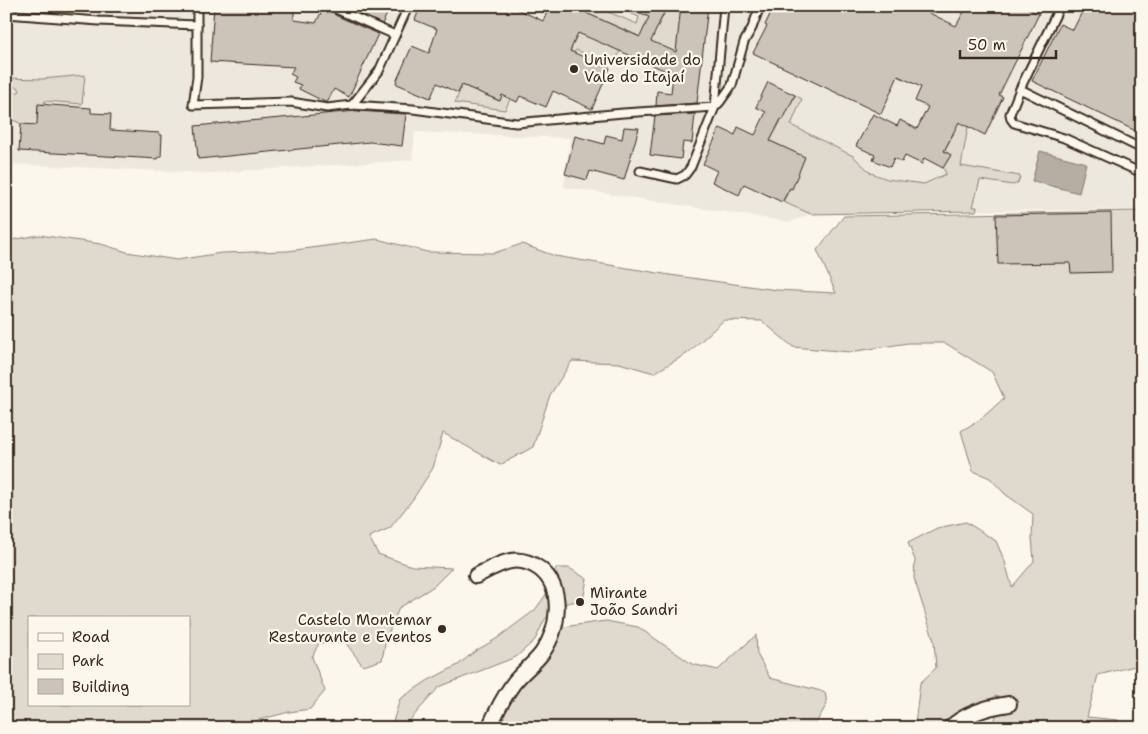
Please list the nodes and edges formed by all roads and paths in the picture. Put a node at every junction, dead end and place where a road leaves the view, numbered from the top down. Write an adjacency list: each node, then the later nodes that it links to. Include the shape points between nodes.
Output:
1 (197, 6): 8 (lane)
2 (724, 6): 12 (lane)
3 (760, 6): 12 (lane, via 744,42 732,85)
4 (1058, 6): 10 (lane)
5 (408, 7): 9 (lane)
6 (338, 10): 9 (lane)
7 (6, 14): 8 (lane)
8 (196, 25): 11 (lane, via 197,77 193,104 291,102 327,108)
9 (396, 35): 11 (lane, via 375,78)
10 (1020, 89): 13 (lane); 15 (lane, via 1010,114 1014,123 1064,138)
11 (352, 105): 12 (lane, via 413,109 516,123)
12 (715, 107): 14 (lane, via 685,175 677,179)
13 (1142, 149)
14 (640, 171)
15 (1142, 172)
16 (476, 576): 18 (street, via 500,563 517,560 531,563 544,572 554,586 557,600 547,645 514,682)
17 (1009, 704): 19 (street, via 970,714)
18 (489, 728)
19 (950, 728)

